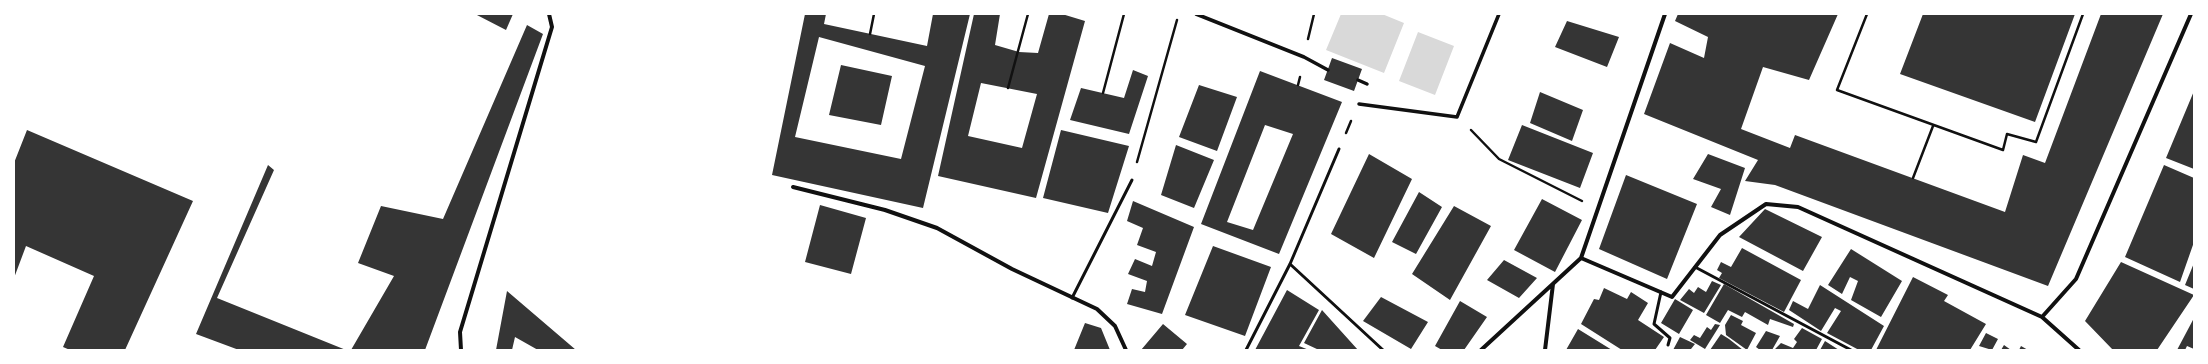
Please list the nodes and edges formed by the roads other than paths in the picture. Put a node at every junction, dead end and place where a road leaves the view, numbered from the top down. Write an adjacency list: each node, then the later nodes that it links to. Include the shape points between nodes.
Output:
1 (549, 14): 21 (street, via 552,27 460,332)
2 (1196, 14): 6 (street, via 1304,57)
3 (1499, 14): 9 (street, via 1457,117)
4 (1665, 14): 13 (street)
5 (2191, 14): 19 (street, via 2076,279)
6 (1328, 70)
7 (1358, 80): 8 (street)
8 (1367, 84)
9 (1359, 104)
10 (1339, 149): 14 (lane)
11 (1132, 180): 18 (lane)
12 (793, 187): 18 (street, via 885,210 937,228)
13 (1581, 258): 16 (street); 17 (street)
14 (1290, 264): 23 (lane); 24 (lane)
15 (1695, 267): 17 (street, via 1672,297); 19 (street, via 1720,235 1766,204 1798,207); 27 (lane)
16 (1553, 284): 25 (street); 26 (street)
17 (1661, 292): 20 (lane, via 1654,324 1670,338)
18 (1072, 298): 22 (street, via 1097,309 1116,326)
19 (2042, 317): 28 (street)
20 (1668, 344)
21 (461, 350)
22 (1126, 350)
23 (1246, 350)
24 (1383, 350)
25 (1481, 350)
26 (1545, 350)
27 (1850, 350)
28 (2079, 350)

